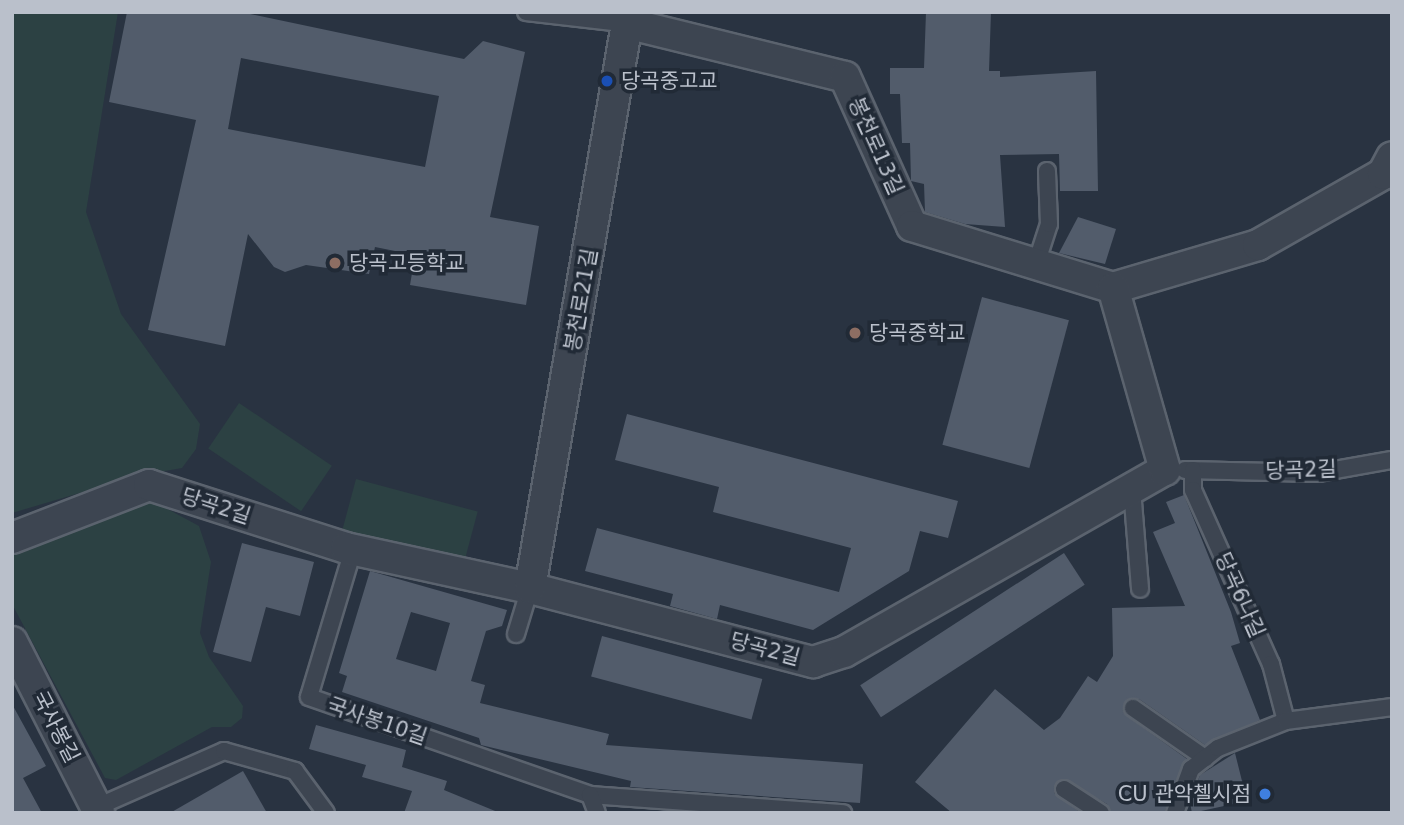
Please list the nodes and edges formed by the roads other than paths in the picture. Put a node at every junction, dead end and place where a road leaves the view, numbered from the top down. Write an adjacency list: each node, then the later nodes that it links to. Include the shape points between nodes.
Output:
1 (526, 12): 2 (lane)
2 (629, 18): 5 (street, 봉천로13길, via 845,76 912,226); 12 (street, 봉천로21길)
3 (1389, 170): 6 (street, via 1258,245)
4 (1047, 171): 5 (lane, via 1049,224)
5 (1036, 264): 6 (street, 봉천로13길)
6 (1113, 288): 8 (street)
7 (1392, 460): 8 (lane, 당곡2길, via 1318,473)
8 (1179, 470): 9 (street, 당곡2길); 18 (lane, 당곡6나길, via 1193,490 1271,664)
9 (1132, 489): 12 (street, 당곡2길, via 844,652 813,662); 13 (lane)
10 (12, 538): 11 (street, 당곡2길, via 149,485)
11 (353, 550): 12 (street, 당곡2길); 21 (lane, 국사봉10길, via 309,697)
12 (530, 588): 14 (lane)
13 (1140, 589)
14 (516, 635)
15 (12, 642): 22 (street, 국사봉길)
16 (1392, 707): 18 (lane)
17 (1133, 708): 19 (lane)
18 (1286, 721): 19 (lane)
19 (1205, 758): 27 (lane, via 1191,769)
20 (1064, 789): 26 (lane)
21 (590, 795): 24 (lane); 25 (lane, 국사봉10길)
22 (98, 810): 23 (lane, via 224,751 295,771)
23 (326, 813)
24 (597, 813)
25 (843, 813)
26 (1101, 813)
27 (1175, 813)

